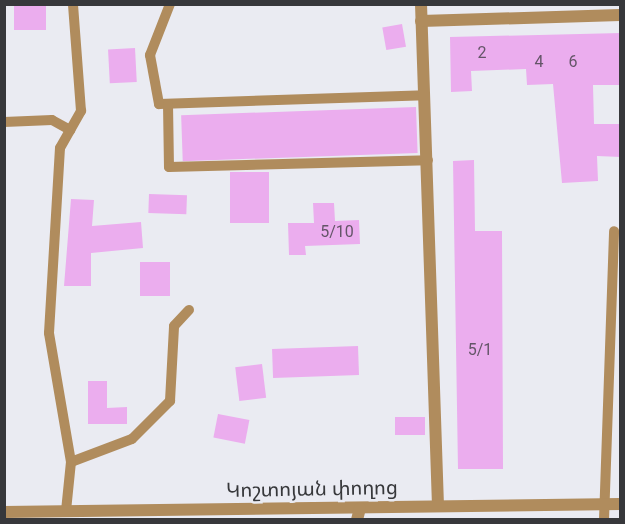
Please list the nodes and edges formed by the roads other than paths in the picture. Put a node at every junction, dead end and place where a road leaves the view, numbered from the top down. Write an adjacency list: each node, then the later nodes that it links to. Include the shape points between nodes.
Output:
1 (73, 4): 9 (lane, via 81,111)
2 (170, 4): 7 (lane, via 150,55 159,105)
3 (421, 4): 5 (street)
4 (621, 15): 5 (street)
5 (421, 21): 6 (street)
6 (425, 95): 7 (lane); 10 (street)
7 (168, 104): 10 (lane, via 169,167)
8 (4, 122): 9 (lane, via 52,120)
9 (70, 130): 13 (lane, via 60,148 50,333)
10 (428, 160): 16 (street)
11 (614, 231): 14 (lane)
12 (189, 310): 13 (lane, via 174,326 170,401 132,439)
13 (71, 462): 17 (lane)
14 (602, 504): 15 (street, Կոշտոյան փողոց); 16 (street, Կոշտոյան փողոց); 21 (lane)
15 (621, 504)
16 (438, 506): 19 (street, Կոշտոյան փողոց)
17 (66, 511): 19 (street, Կոշտոյան փողոց); 20 (street, Կոշտոյան փողոց)
18 (4, 512): 20 (street, Կոշտոյան փողոց)
19 (358, 514)
20 (25, 516)
21 (604, 519)

